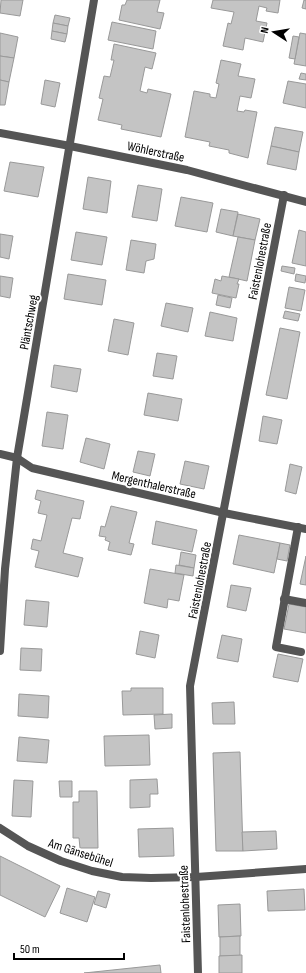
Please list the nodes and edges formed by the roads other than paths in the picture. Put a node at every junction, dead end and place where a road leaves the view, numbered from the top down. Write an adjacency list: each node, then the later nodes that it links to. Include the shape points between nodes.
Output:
1 (94, 0): 3 (street, Pläntschweg)
2 (0, 133): 3 (street, Wöhlerstraße)
3 (70, 146): 4 (street, Wöhlerstraße, via 187,170); 7 (street, Pläntschweg)
4 (284, 195): 5 (street, Wöhlerstraße); 8 (street, Faistenlohestraße)
5 (306, 202)
6 (0, 454): 7 (street, Mergenthalerstraße)
7 (17, 458): 8 (street, Mergenthalerstraße, via 32,468); 12 (street, Pläntschweg, via 5,569)
8 (224, 513): 9 (street, Mergenthalerstraße); 16 (street, Faistenlohestraße, via 190,686)
9 (302, 528): 10 (street)
10 (284, 599): 11 (street); 13 (street, via 276,647)
11 (306, 603)
12 (0, 651)
13 (301, 652)
14 (0, 828): 16 (street, Am Gänsebühel, via 28,846 92,871 122,877)
15 (306, 869): 16 (street, Am Gänsebühel)
16 (196, 877): 17 (street, Faistenlohestraße)
17 (198, 973)

